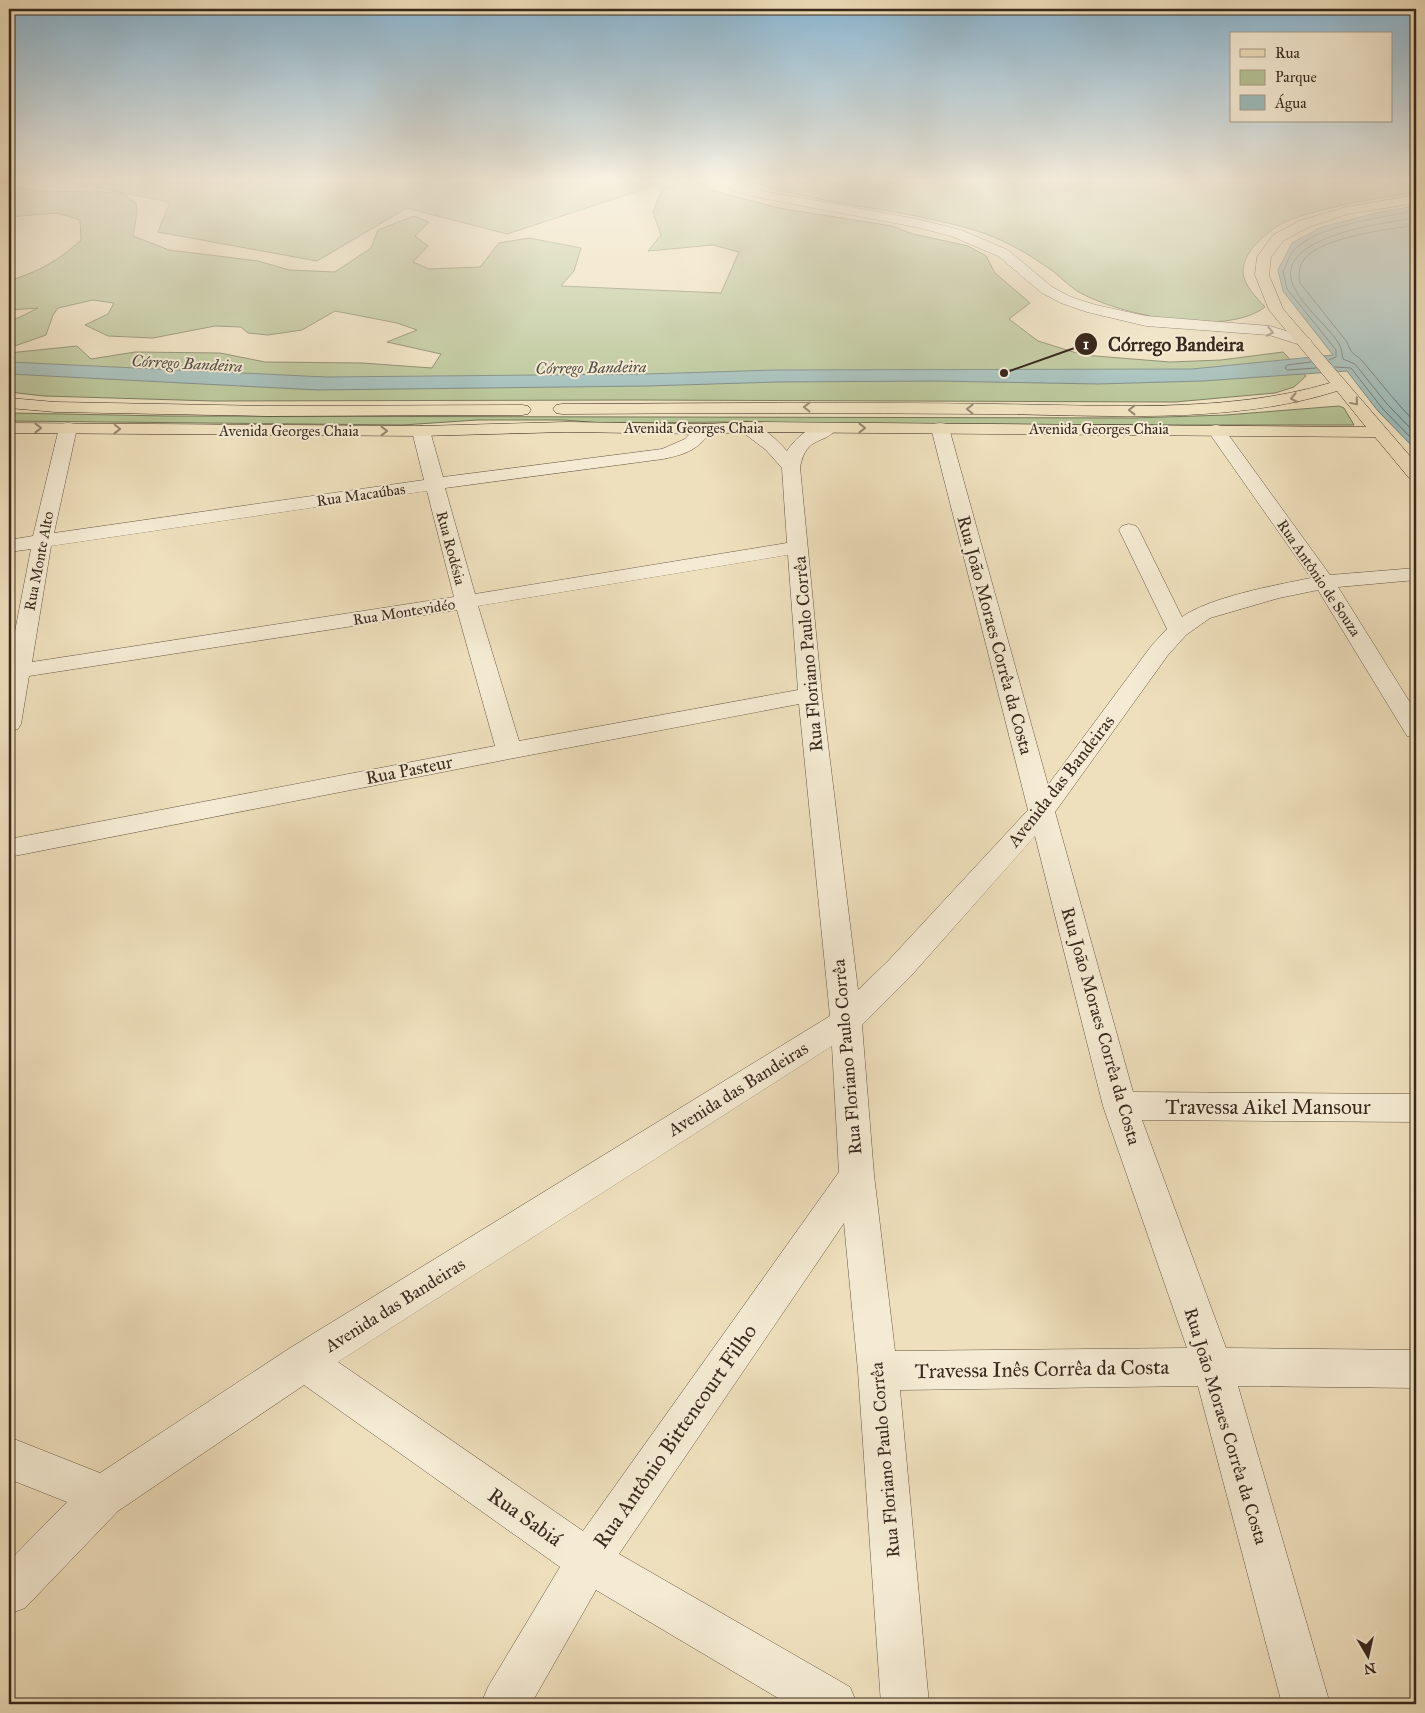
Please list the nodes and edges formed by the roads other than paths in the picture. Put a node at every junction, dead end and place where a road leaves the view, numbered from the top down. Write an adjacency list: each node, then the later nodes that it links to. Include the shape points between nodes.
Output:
1 (1009, 258): 4 (street, via 1047,290 1066,300 1117,316)
2 (1264, 258): 3 (main road, via 1262,275)
3 (1276, 310): 4 (street, via 1246,322); 5 (main road)
4 (1205, 326): 5 (street, one-way to 5, via 1270,331)
5 (1307, 346): 6 (main road)
6 (1336, 379): 8 (main road, Avenida Georges Chaia, one-way to 8, via 1298,397 1185,409); 19 (main road, one-way to 19)
7 (9, 403): 9 (main road, Avenida Georges Chaia, via 55,407 268,411)
8 (785, 407): 9 (main road, Avenida Georges Chaia); 10 (main road, via 758,416)
9 (584, 409): 12 (main road, via 585,418)
10 (747, 427): 13 (main road, Avenida Georges Chaia); 15 (main road, Avenida Georges Chaia); 20 (street, via 772,446)
11 (68, 428): 16 (main road, Avenida Georges Chaia, one-way to 11); 18 (main road, Avenida Georges Chaia, one-way to 18); 24 (street, Rua Monte Alto)
12 (566, 428): 15 (main road, Avenida Georges Chaia); 18 (main road, Avenida Georges Chaia)
13 (828, 428): 14 (main road, Avenida Georges Chaia, one-way to 14); 20 (street, Rua Floriano Paulo Corrêa, via 804,441 794,452)
14 (940, 428): 17 (main road, Avenida Georges Chaia); 36 (street, Rua João Moraes Corrêa da Costa)
15 (704, 429): 22 (street, Rua Macaúbas, via 696,442 663,454)
16 (11, 430)
17 (1216, 430): 19 (main road, Avenida Georges Chaia); 28 (street, Rua Antônio de Souza)
18 (421, 431): 22 (street, Rua Rodésia)
19 (1380, 432): 21 (main road)
20 (791, 468): 26 (street, Rua Floriano Paulo Corrêa)
21 (1416, 474)
22 (434, 484): 24 (street, Rua Macaúbas); 29 (street, Rua Rodésia)
23 (1129, 530): 30 (street)
24 (42, 542): 25 (street, Rua Macaúbas); 31 (street, Rua Monte Alto)
25 (9, 546)
26 (799, 547): 29 (street, Rua Montevidéo); 32 (street, Rua Floriano Paulo Corrêa)
27 (1416, 574): 28 (street, Avenida das Bandeiras)
28 (1324, 582): 30 (street, Avenida das Bandeiras, via 1202,613); 34 (street, Rua Antônio de Souza)
29 (466, 602): 31 (street, Rua Montevidéo); 35 (street, Rua Rodésia)
30 (1178, 630): 36 (street, Avenida das Bandeiras)
31 (13, 672): 33 (street, Rua Monte Alto)
32 (810, 695): 35 (street, Rua Pasteur); 38 (street, Rua Floriano Paulo Corrêa)
33 (9, 724)
34 (1416, 730)
35 (509, 750): 37 (street, Rua Pasteur)
36 (1042, 811): 38 (street, Avenida das Bandeiras, via 899,969); 39 (street, Rua João Moraes Corrêa da Costa)
37 (9, 848)
38 (846, 1021): 41 (street, Rua Floriano Paulo Corrêa); 42 (street, Avenida das Bandeiras)
39 (1120, 1106): 40 (street, Travessa Aikel Mansour); 43 (street, Rua João Moraes Corrêa da Costa)
40 (1416, 1108)
41 (857, 1175): 45 (street, Rua Floriano Paulo Corrêa); 48 (street, Rua Antônio Bittencourt Filho)
42 (304, 1362): 47 (street, Avenida das Bandeiras); 48 (street, Rua Sabiá)
43 (1213, 1367): 44 (street, Travessa Inês Corrêa da Costa); 45 (street, Travessa Inês Corrêa da Costa); 53 (street, Rua João Moraes Corrêa da Costa)
44 (1416, 1369)
45 (878, 1371): 52 (street, Rua Floriano Paulo Corrêa)
46 (9, 1458): 47 (street)
47 (103, 1496): 49 (street, Avenida das Bandeiras)
48 (588, 1561): 50 (street, Rua Antônio Bittencourt Filho); 51 (street, Rua Sabiá)
49 (9, 1592)
50 (505, 1704)
51 (833, 1704)
52 (905, 1704)
53 (1306, 1704)

